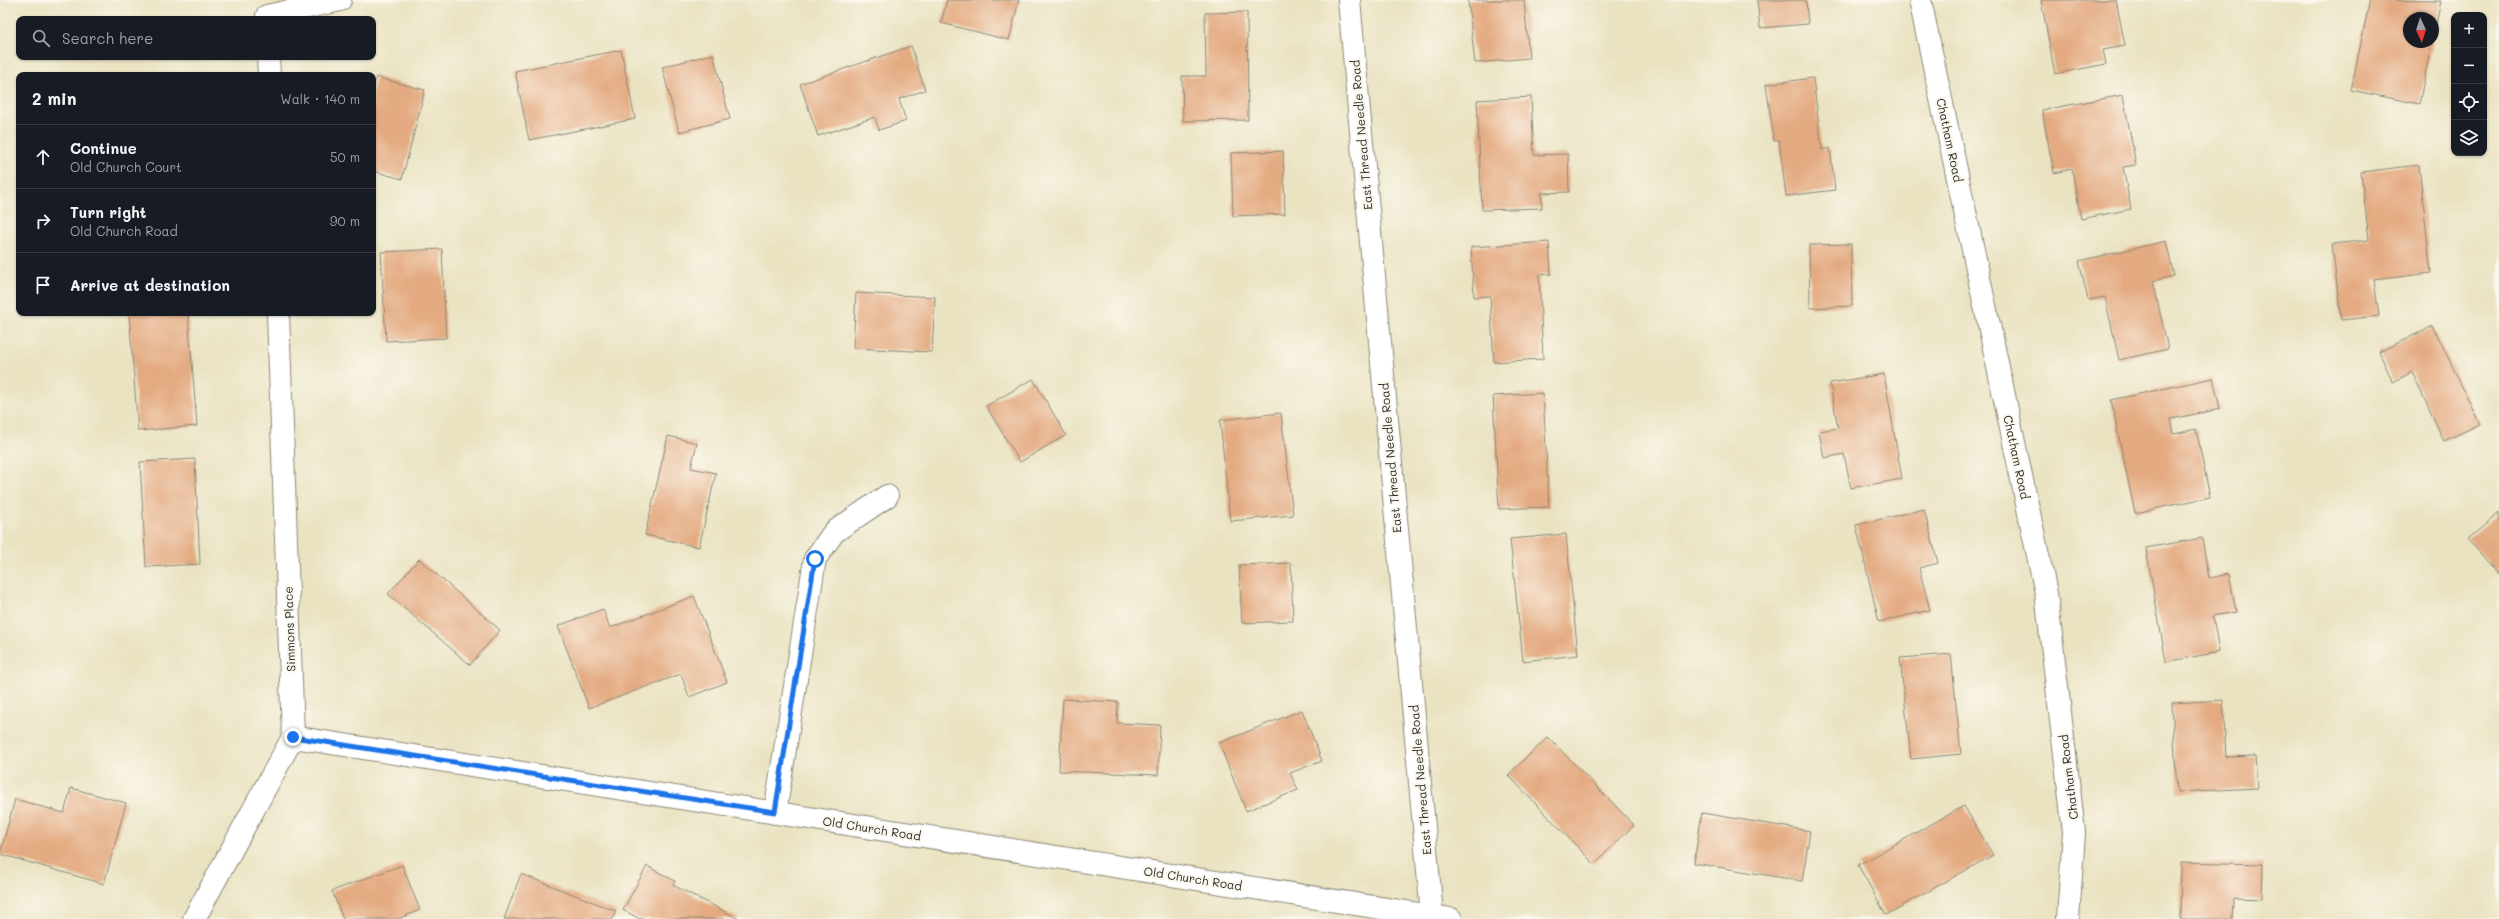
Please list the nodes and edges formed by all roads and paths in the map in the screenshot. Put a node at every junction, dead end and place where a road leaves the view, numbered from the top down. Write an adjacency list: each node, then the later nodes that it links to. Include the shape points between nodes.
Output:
1 (340, 0): 4 (street)
2 (1349, 0): 11 (street, East Thread Needle Road)
3 (1920, 0): 13 (street, Chatham Road, via 2046,593 2074,832)
4 (265, 12)
5 (268, 60): 6 (street)
6 (269, 72)
7 (278, 316): 9 (street, Simmons Place)
8 (887, 496): 10 (street, via 834,532 815,559)
9 (293, 737): 10 (street, Old Church Road); 12 (street)
10 (775, 812): 11 (street, Old Church Road)
11 (1442, 917)
12 (194, 919)
13 (2068, 919)

